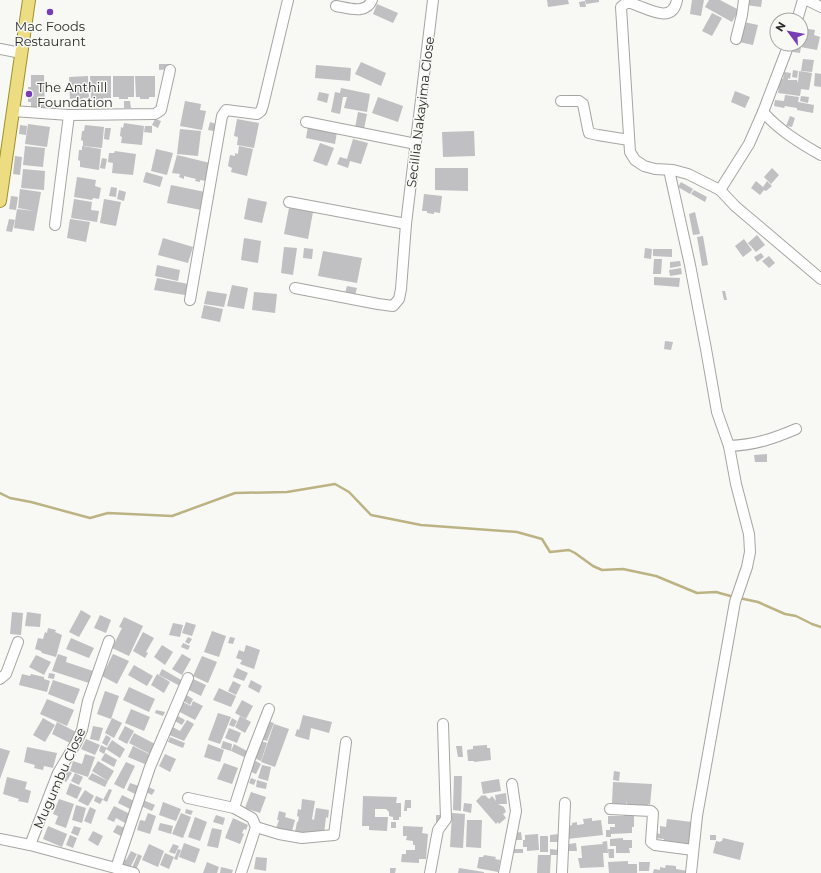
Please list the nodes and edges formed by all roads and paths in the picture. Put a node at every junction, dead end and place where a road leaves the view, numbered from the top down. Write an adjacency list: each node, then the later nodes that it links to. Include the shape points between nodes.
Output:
1 (29, 0): 14 (main road)
2 (288, 0): 33 (street, via 261,112 257,114 226,110 222,116)
3 (372, 0): 9 (street, via 366,9)
4 (433, 0): 23 (street, Secillia Nakayima Close)
5 (677, 0): 22 (street, via 671,12 664,14 630,3 622,7)
6 (744, 0): 12 (street)
7 (803, 0): 11 (street)
8 (807, 0): 10 (street)
9 (336, 6)
10 (821, 7)
11 (799, 12)
12 (736, 39)
13 (0, 49): 14 (street)
14 (21, 52): 18 (main road)
15 (786, 52): 19 (street)
16 (170, 70): 20 (street, via 162,107 155,114)
17 (561, 101): 22 (street, via 579,101 583,104 589,132)
18 (13, 111): 20 (street); 27 (main road)
19 (763, 112): 24 (street, via 784,132); 26 (street, via 749,144)
20 (69, 114): 30 (street)
21 (306, 122): 23 (street)
22 (629, 140): 25 (street, via 630,152 640,164)
23 (416, 144): 29 (street, Secillia Nakayima Close)
24 (821, 155)
25 (669, 170): 26 (street, via 688,174); 35 (street, via 690,265 717,412)
26 (720, 190): 31 (street)
27 (0, 200)
28 (289, 202): 29 (street)
29 (406, 224): 32 (street, Secillia Nakayima Close, via 401,289 399,300 393,306)
30 (55, 225)
31 (821, 280)
32 (295, 288)
33 (190, 300)
34 (796, 429): 35 (street, via 774,439 750,445)
35 (729, 446): 51 (street, via 749,534 750,552 735,602)
36 (109, 641): 50 (street, Mugumbu Close, via 88,702 82,730 58,773)
37 (18, 642): 39 (street, via 6,674)
38 (188, 678): 52 (street, via 150,767)
39 (0, 679)
40 (269, 709): 46 (street)
41 (443, 724): 55 (street, via 446,820 438,830)
42 (346, 742): 48 (street, via 334,835 302,838)
43 (512, 784): 56 (street, via 516,811)
44 (188, 798): 46 (street)
45 (565, 803): 57 (street)
46 (234, 808): 48 (street, via 252,818)
47 (610, 809): 51 (street, via 651,811 651,842 655,845)
48 (256, 827): 54 (street)
49 (0, 839): 50 (street)
50 (30, 846): 52 (street)
51 (693, 850): 58 (street)
52 (116, 868): 53 (street)
53 (134, 873)
54 (241, 873)
55 (430, 873)
56 (504, 873)
57 (562, 873)
58 (691, 873)

